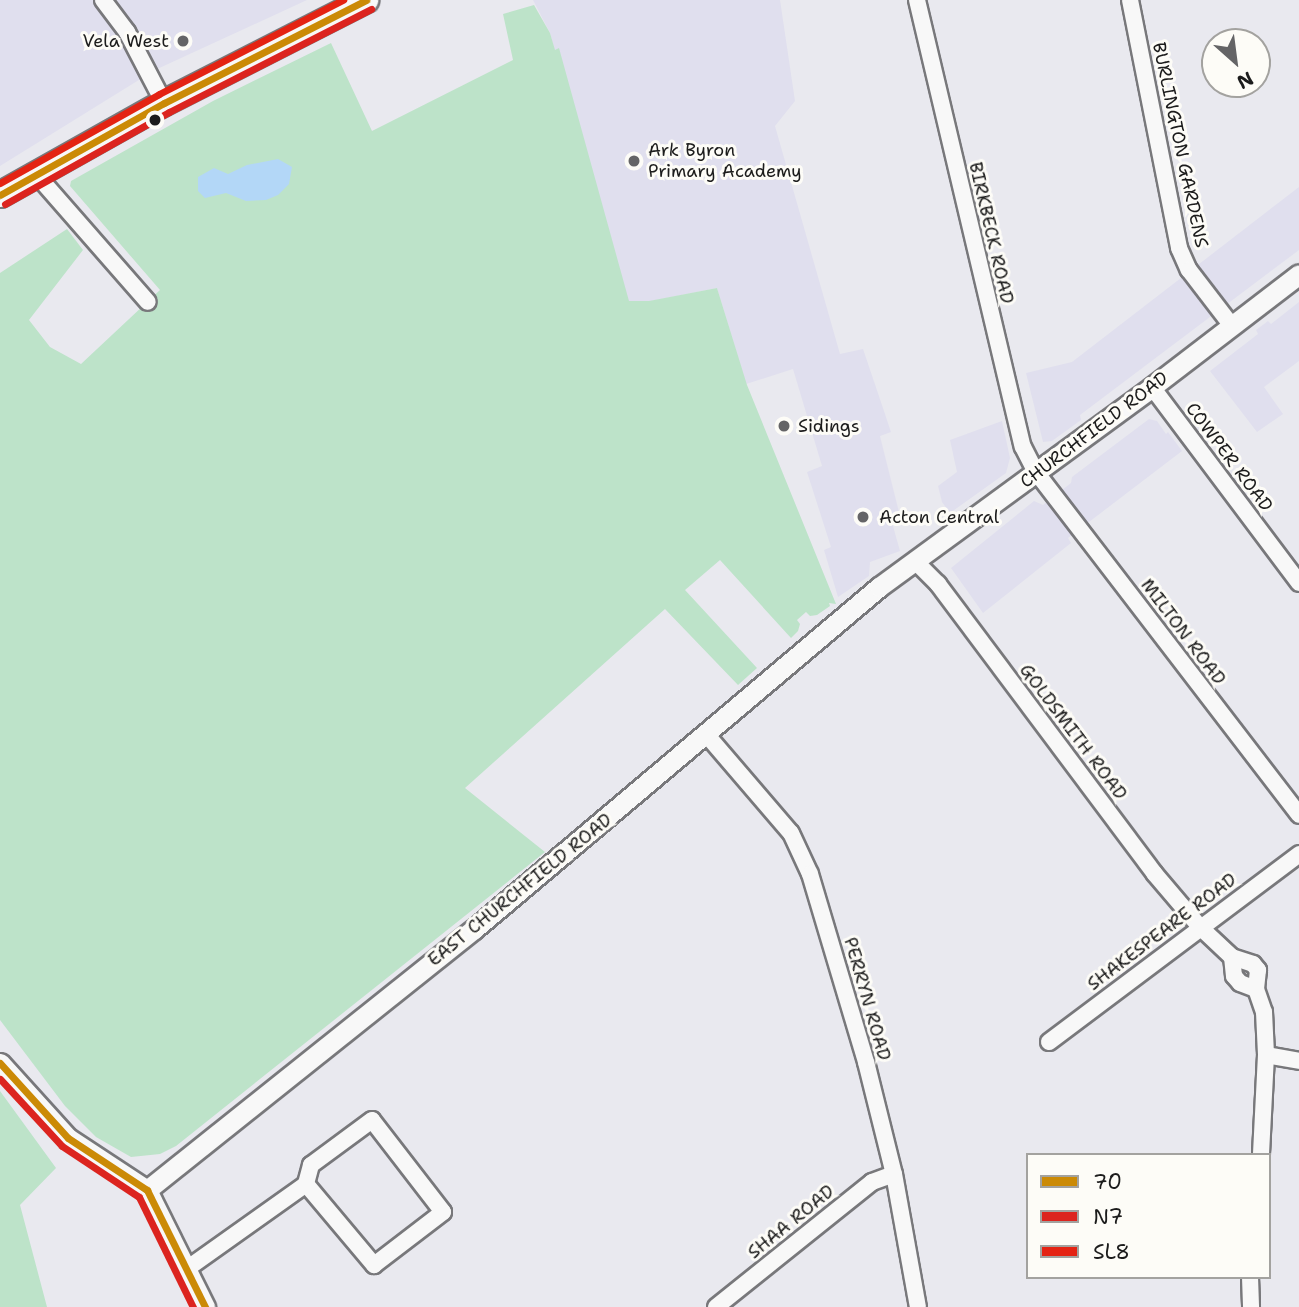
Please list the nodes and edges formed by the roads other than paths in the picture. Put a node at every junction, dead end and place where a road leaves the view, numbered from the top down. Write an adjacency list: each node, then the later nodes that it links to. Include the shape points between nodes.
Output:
1 (103, 0): 5 (street, via 127,32)
2 (917, 0): 12 (street, BIRKBECK ROAD, via 1023,447)
3 (1130, 0): 10 (street, BURLINGTON GARDENS, via 1179,248 1189,270)
4 (354, 2): 5 (main road)
5 (164, 103): 6 (main road)
6 (35, 173): 7 (main road); 9 (street)
7 (0, 195)
8 (1299, 274): 10 (street, CHURCHFIELD ROAD)
9 (148, 302)
10 (1232, 326): 11 (street, CHURCHFIELD ROAD)
11 (1152, 387): 12 (street, CHURCHFIELD ROAD); 15 (street, COWPER ROAD)
12 (1036, 472): 13 (street, CHURCHFIELD ROAD); 17 (street, MILTON ROAD)
13 (916, 562): 14 (street, CHURCHFIELD ROAD); 19 (street, GOLDSMITH ROAD, via 938,584 1154,873)
14 (887, 582): 16 (street, EAST CHURCHFIELD ROAD)
15 (1299, 583)
16 (706, 734): 25 (street, PERRYN ROAD, via 791,833 810,874); 27 (street, EAST CHURCHFIELD ROAD, via 328,1048)
17 (1299, 815)
18 (1299, 854): 19 (street, SHAKESPEARE ROAD)
19 (1200, 927): 20 (street, SHAKESPEARE ROAD); 21 (street, GOLDSMITH ROAD, via 1232,957 1240,984 1256,989 1264,1012)
20 (1049, 1042)
21 (1266, 1055): 22 (street); 24 (street)
22 (1299, 1061)
23 (0, 1063): 27 (street, via 68,1138)
24 (1261, 1153)
25 (894, 1174): 31 (street, SHAA ROAD, via 872,1182); 32 (street, PERRYN ROAD)
26 (306, 1184): 26 (street, via 374,1265 443,1212 372,1120 311,1165); 28 (street)
27 (147, 1190): 28 (street)
28 (188, 1268): 30 (street)
29 (1250, 1279): 33 (street)
30 (205, 1307)
31 (716, 1307)
32 (918, 1307)
33 (1251, 1307)

